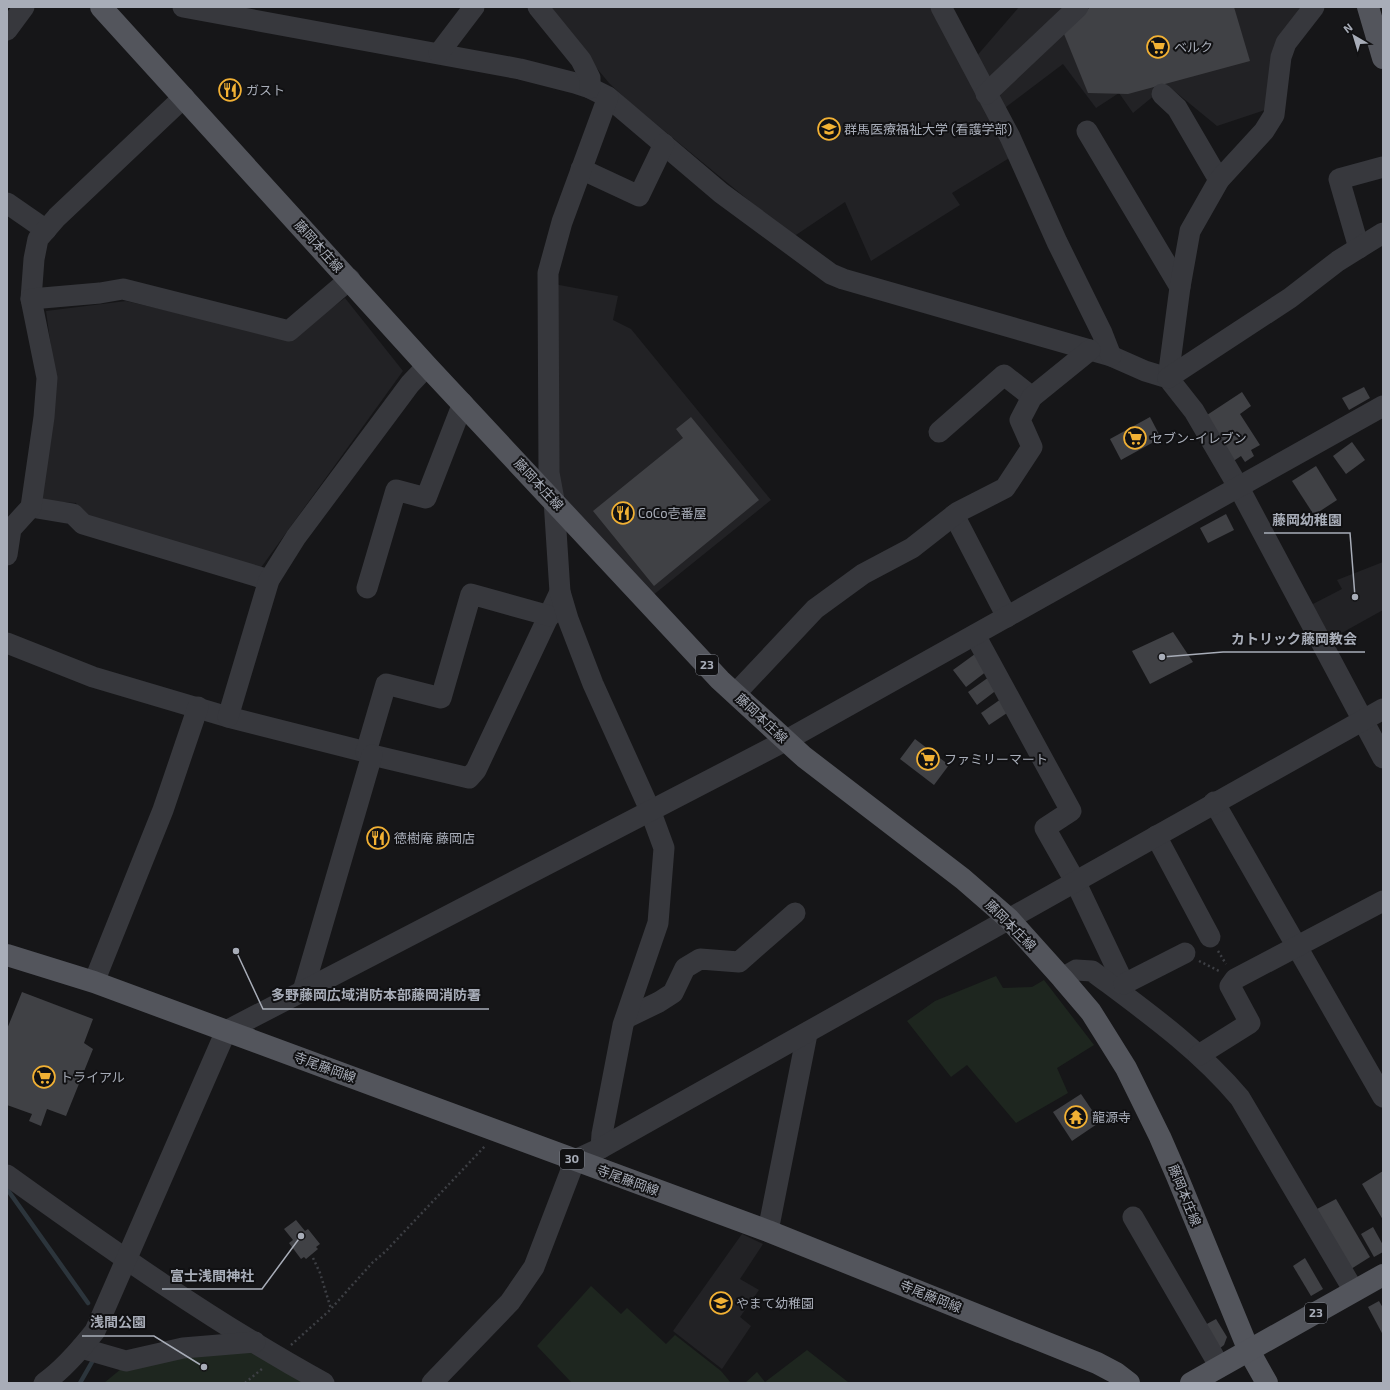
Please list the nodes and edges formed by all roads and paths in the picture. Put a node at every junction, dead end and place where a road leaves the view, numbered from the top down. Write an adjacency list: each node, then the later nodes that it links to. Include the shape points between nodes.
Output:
1 (24, 7): 10 (street)
2 (101, 7): 16 (main road, 藤岡本庄線 / 23)
3 (182, 7): 11 (street)
4 (474, 7): 11 (street)
5 (538, 7): 13 (street, via 581,60)
6 (941, 7): 14 (street)
7 (1078, 7): 14 (street)
8 (1314, 7): 21 (street, via 1286,43 1281,56 1274,115 1264,131)
9 (1368, 7): 12 (main road)
10 (7, 30)
11 (439, 53): 13 (street, via 520,69 575,83)
12 (1383, 58)
13 (599, 93): 18 (street); 20 (street)
14 (986, 94): 30 (street, via 1010,137)
15 (1162, 94): 21 (street, via 1177,108)
16 (184, 98): 23 (street, via 57,216); 26 (main road, 藤岡本庄線 / 23)
17 (1087, 131): 27 (street)
18 (664, 144): 20 (street, via 638,196); 29 (street, via 721,193 831,274)
19 (1383, 166): 25 (street, via 1339,179)
20 (581, 169): 38 (street, via 562,222 548,273 549,473)
21 (1219, 180): 27 (street, via 1190,231)
22 (7, 203): 23 (street)
23 (46, 230): 28 (street, via 38,239)
24 (1383, 233): 25 (street)
25 (1358, 248): 32 (street, via 1290,298)
26 (350, 279): 28 (street, via 289,331 123,289); 31 (main road, 藤岡本庄線 / 23)
27 (1180, 287): 32 (street)
28 (31, 299): 39 (street, via 47,378)
29 (1090, 350): 30 (street); 33 (street)
30 (1111, 356): 32 (street)
31 (427, 366): 34 (main road, 藤岡本庄線 / 23); 42 (street, via 410,384 296,536)
32 (1168, 378): 37 (street, via 1194,411)
33 (1032, 397): 36 (street, via 1004,375); 40 (street, via 1020,420 1032,447 1005,488)
34 (463, 403): 38 (main road, 藤岡本庄線 / 23); 43 (street, via 426,498 396,490)
35 (1383, 406): 37 (street)
36 (939, 432)
37 (1239, 488): 46 (street); 53 (street)
38 (554, 500): 44 (street); 49 (main road, 藤岡本庄線 / 23, via 720,680)
39 (31, 507): 41 (street, via 11,529); 42 (street, via 73,514 83,524)
40 (954, 515): 46 (street); 49 (street, via 912,548 863,574 815,609)
41 (7, 555)
42 (269, 580): 52 (street)
43 (367, 588)
44 (560, 592): 45 (street); 58 (street, via 593,684)
45 (550, 616): 55 (street, via 476,770 469,778); 55 (street, via 471,594 441,698 386,684)
46 (1007, 617): 47 (street)
47 (975, 635): 54 (street); 60 (street, via 1071,811 1045,828)
48 (7, 643): 50 (street, via 93,677)
49 (736, 693): 54 (main road, 藤岡本庄線 / 23)
50 (198, 707): 52 (street); 70 (street, via 164,810)
51 (1383, 709): 53 (street)
52 (228, 717): 55 (street)
53 (1364, 720): 56 (street); 57 (street)
54 (786, 741): 58 (street); 63 (main road, 藤岡本庄線 / 23, via 963,879)
55 (369, 753): 72 (street)
56 (1383, 758)
57 (1214, 802): 59 (street); 65 (street)
58 (650, 810): 72 (street); 73 (street, via 664,848 658,923)
59 (1156, 836): 60 (street); 64 (street)
60 (1075, 881): 63 (street); 71 (street)
61 (1383, 901): 65 (street)
62 (795, 913): 73 (street, via 739,962 700,959 685,968 673,993)
63 (1009, 919): 68 (main road, 藤岡本庄線 / 23); 75 (street)
64 (1210, 937): 69 (path)
65 (1297, 946): 69 (street); 77 (street)
66 (1185, 953): 69 (path); 71 (street)
67 (7, 955): 70 (main road, 寺尾藤岡線 / 30)
68 (1062, 978): 71 (street, via 1076,970 1092,971); 91 (main road, 藤岡本庄線 / 23, via 1091,1012 1130,1075 1172,1163)
69 (1235, 979): 76 (street, via 1230,986 1250,1023)
70 (94, 982): 74 (main road, 寺尾藤岡線 / 30)
71 (1122, 988): 76 (street)
72 (303, 991): 74 (street)
73 (626, 1018): 79 (street)
74 (226, 1031): 78 (main road, 寺尾藤岡線 / 30); 85 (street)
75 (807, 1034): 79 (street); 83 (street)
76 (1199, 1055): 87 (street, via 1240,1098)
77 (1383, 1097)
78 (499, 1132): 80 (main road, 寺尾藤岡線 / 30); 88 (path, via 373,1262)
79 (601, 1148): 80 (street)
80 (575, 1160): 83 (main road, 寺尾藤岡線 / 30); 97 (street, via 534,1267 510,1302)
81 (7, 1175): 85 (street)
82 (1133, 1217): 93 (street)
83 (768, 1231): 98 (main road, 寺尾藤岡線 / 30, via 1097,1363)
84 (313, 1258): 88 (path)
85 (126, 1261): 89 (street); 90 (street, via 95,1331)
86 (1383, 1275): 87 (main road, 23)
87 (1354, 1291): 91 (main road, 23)
88 (331, 1310): 92 (path)
89 (255, 1342): 90 (street, via 183,1348 126,1361); 92 (street)
90 (81, 1348): 94 (street, via 55,1376)
91 (1249, 1351): 93 (main road); 100 (main road, 藤岡本庄線)
92 (277, 1357): 95 (path); 96 (street)
93 (1220, 1367): 99 (main road)
94 (44, 1383)
95 (244, 1383)
96 (324, 1383)
97 (432, 1383)
98 (1129, 1383)
99 (1191, 1383)
100 (1267, 1383)

